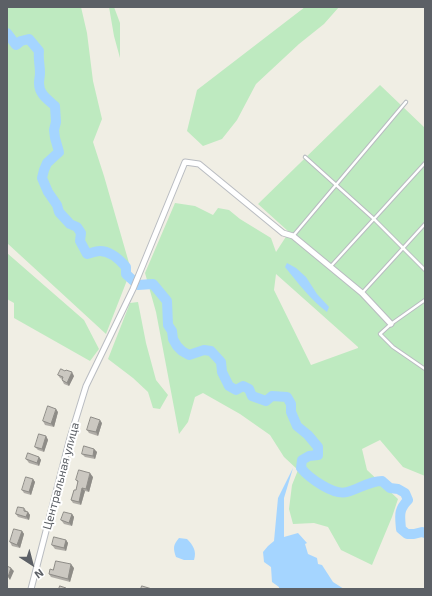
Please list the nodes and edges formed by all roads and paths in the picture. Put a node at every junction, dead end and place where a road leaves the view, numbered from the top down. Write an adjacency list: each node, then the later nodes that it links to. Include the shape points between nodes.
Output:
1 (406, 102): 4 (lane)
2 (305, 157): 4 (lane)
3 (425, 163): 5 (lane)
4 (336, 185): 5 (lane); 7 (lane)
5 (374, 219): 8 (lane); 9 (lane)
6 (425, 224): 8 (lane)
7 (292, 236): 9 (street); 15 (street, Центральная улица, via 283,233 199,164 185,162 133,289 86,386)
8 (403, 248): 10 (lane); 11 (lane)
9 (330, 267): 11 (street)
10 (425, 270)
11 (362, 293): 13 (street)
12 (425, 300): 13 (lane)
13 (392, 324): 14 (lane, via 380,334)
14 (425, 369)
15 (31, 589)

